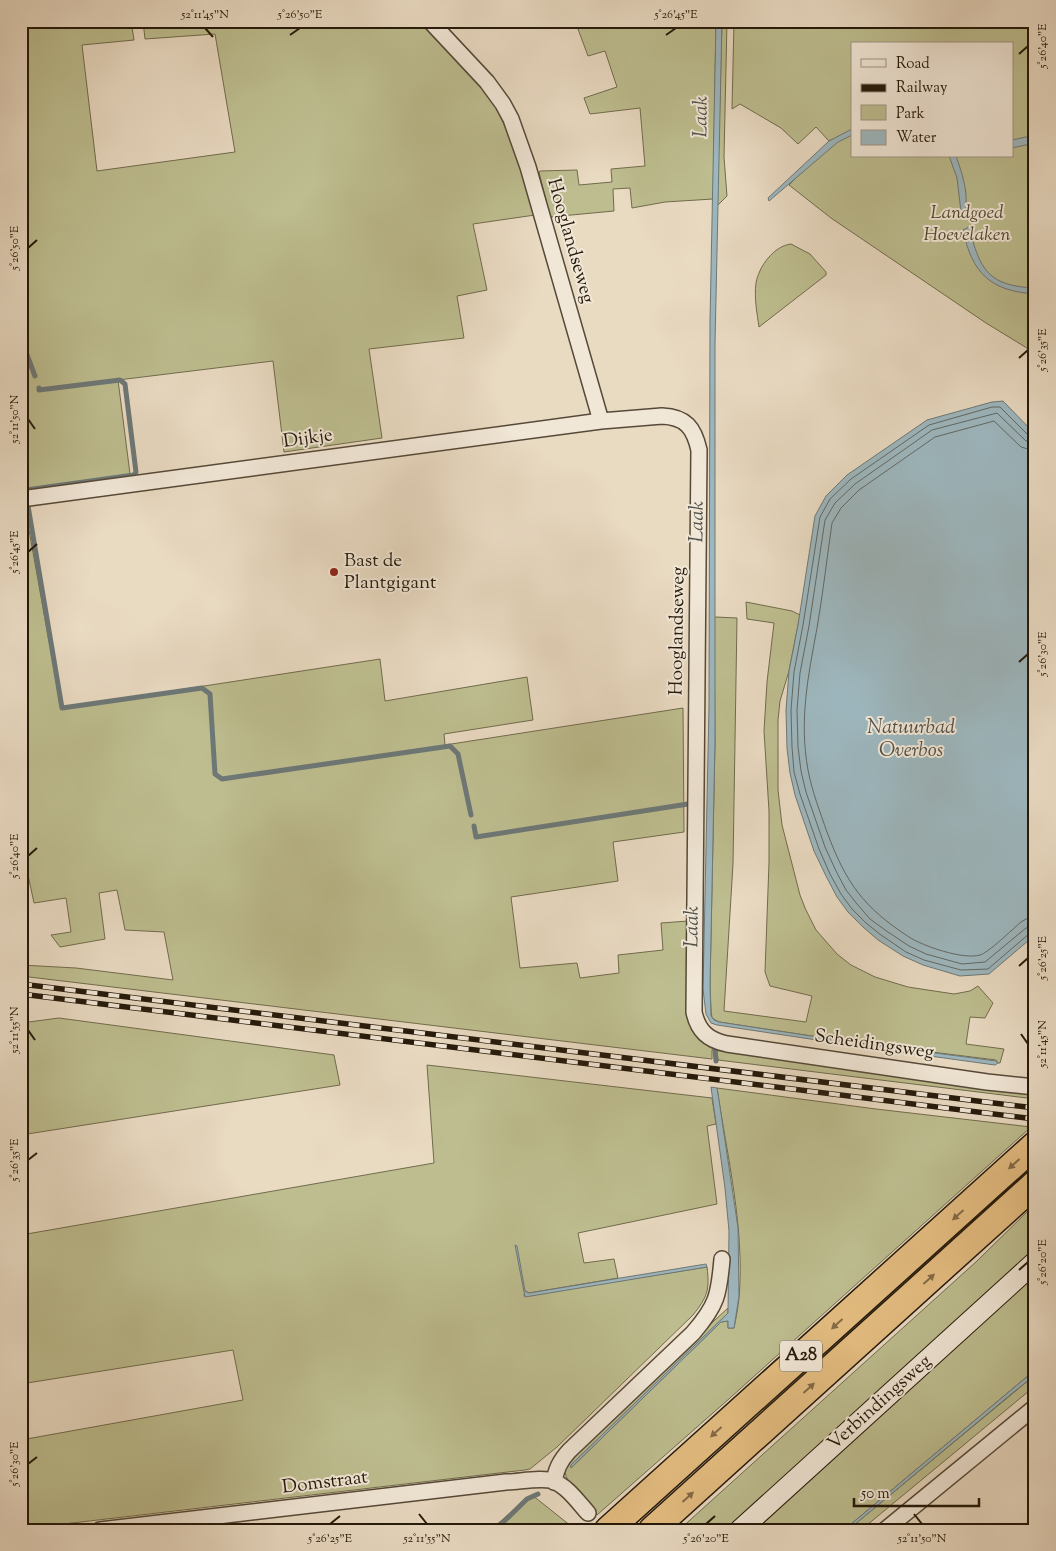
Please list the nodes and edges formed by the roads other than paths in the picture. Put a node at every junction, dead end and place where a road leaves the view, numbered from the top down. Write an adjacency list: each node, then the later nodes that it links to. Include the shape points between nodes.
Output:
1 (430, 21): 2 (street, Hooglandseweg, via 487,82 511,119)
2 (601, 421): 3 (street, Dijkje); 4 (street, Hooglandseweg, via 662,416 677,418 689,425 699,450 694,1012 699,1027)
3 (21, 499)
4 (709, 1037): 5 (street, Scheidingsweg, via 736,1045)
5 (1035, 1087)
6 (1035, 1145): 14 (highway, A28, one-way to 14)
7 (1034, 1185): 15 (highway, A28, one-way to 7)
8 (722, 1259): 11 (street, via 718,1297 703,1322 569,1451 556,1470)
9 (1030, 1268): 16 (main road, Verbindingsweg)
10 (1035, 1406): 17 (street)
11 (554, 1482): 12 (street); 13 (street, Domstraat, via 506,1482)
12 (588, 1513)
13 (100, 1530)
14 (608, 1530)
15 (652, 1530)
16 (740, 1530)
17 (885, 1530)

